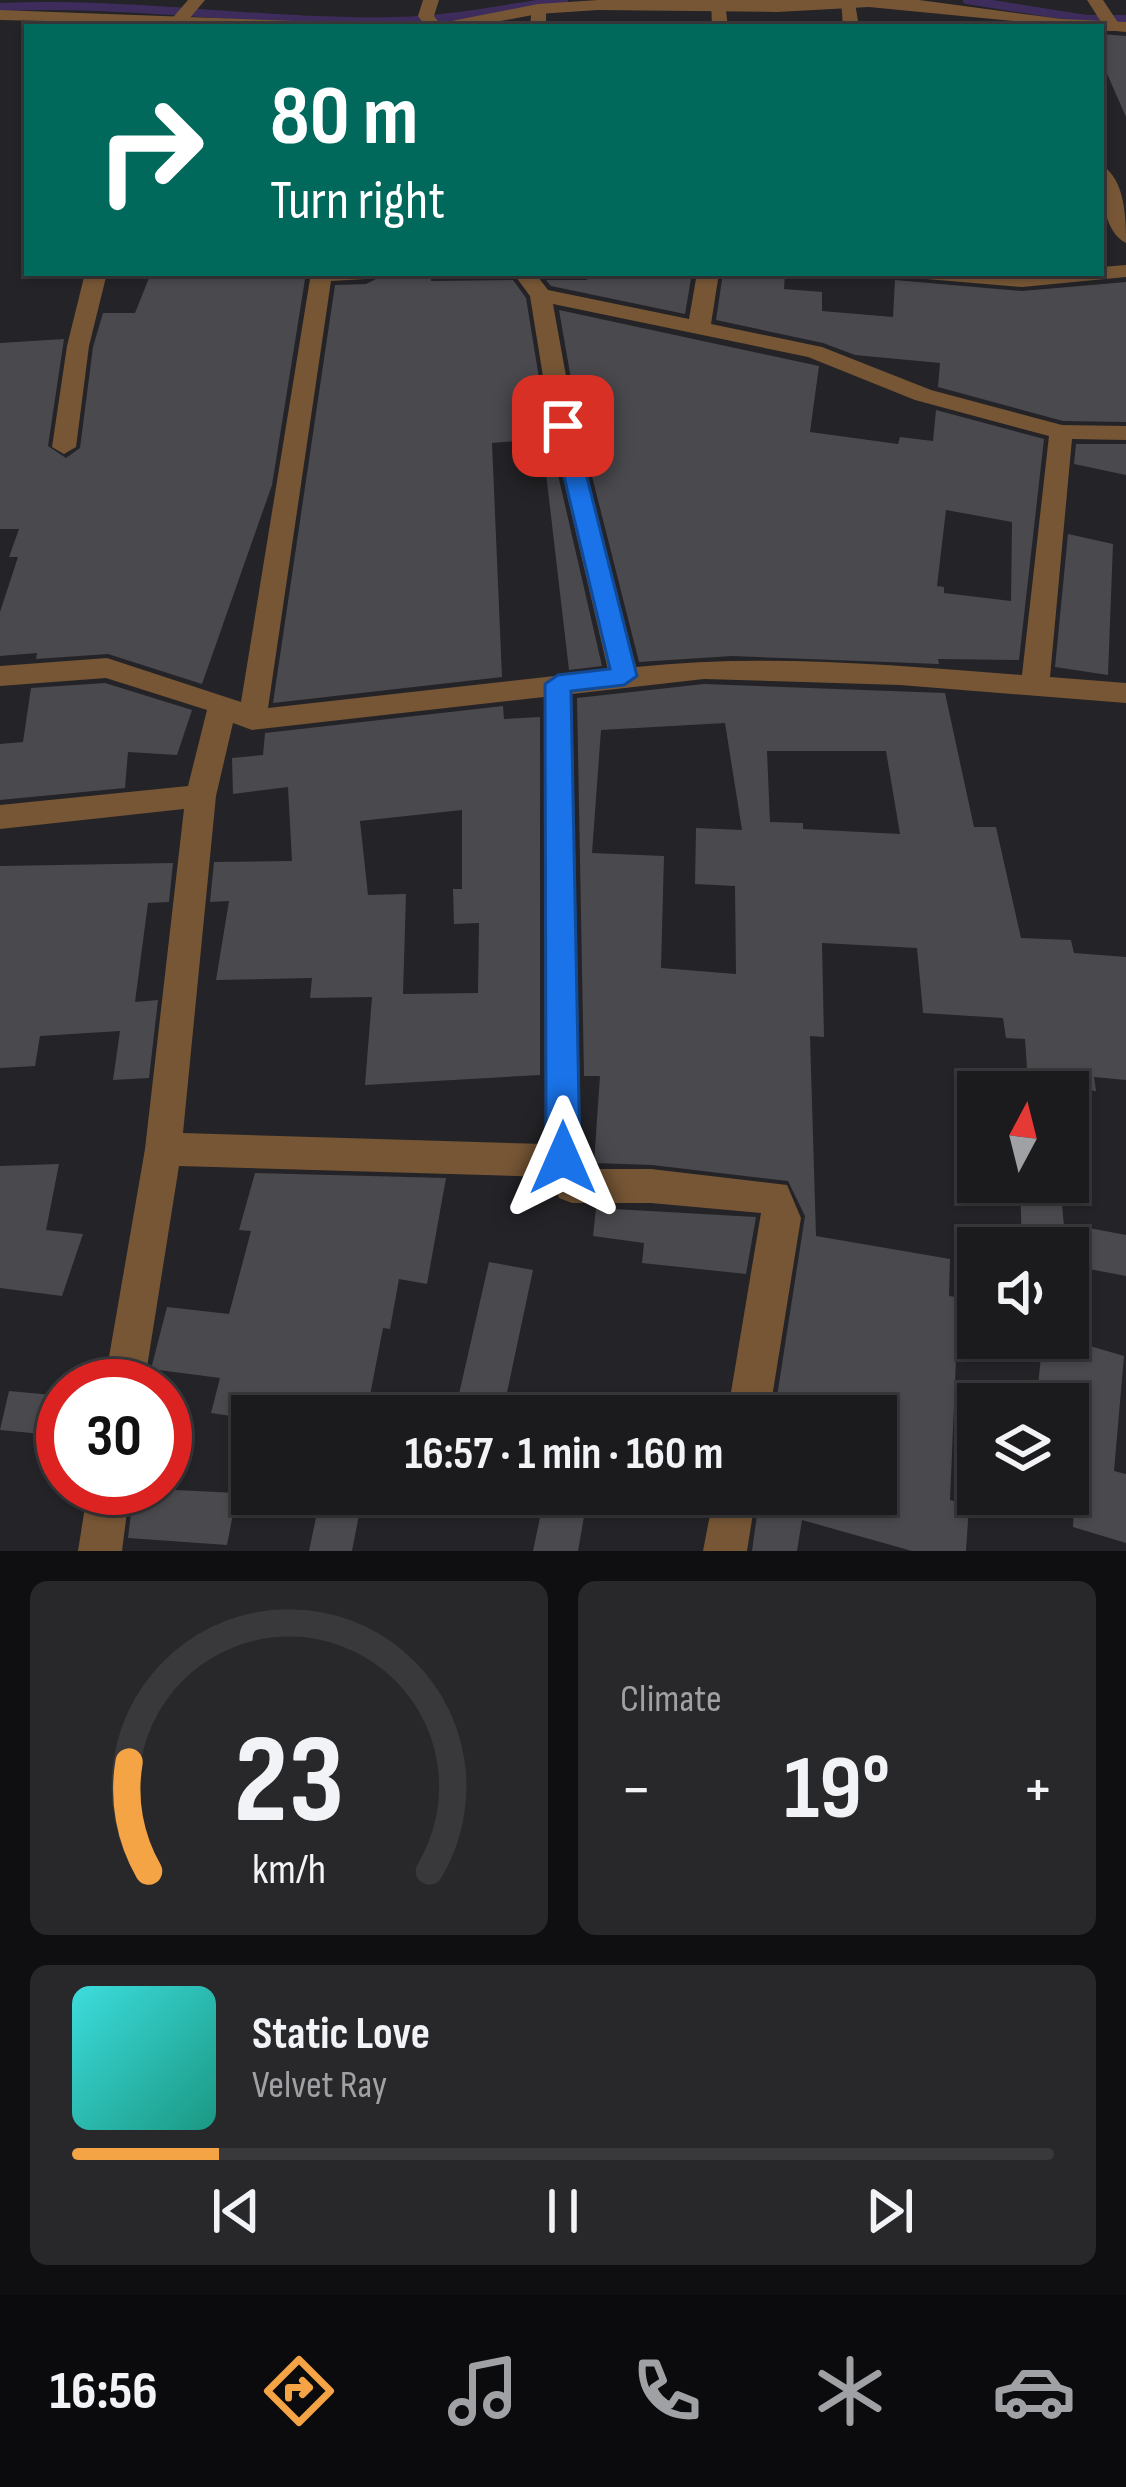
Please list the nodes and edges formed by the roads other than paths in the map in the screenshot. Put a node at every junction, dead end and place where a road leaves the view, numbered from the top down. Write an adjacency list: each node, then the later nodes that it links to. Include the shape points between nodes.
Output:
1 (1095, 0): 14 (street)
2 (684, 1): 4 (street); 8 (street)
3 (911, 2): 5 (street); 13 (street)
4 (717, 3): 5 (street); 11 (street)
5 (847, 3): 12 (street)
6 (188, 10): 7 (street); 9 (street)
7 (0, 15)
8 (538, 18): 10 (street)
9 (228, 24)
10 (476, 24)
11 (720, 24)
12 (850, 24)
13 (1047, 24)
14 (1119, 27)
15 (1104, 179): 16 (street)
16 (1126, 237)
17 (95, 276): 27 (street)
18 (322, 276): 34 (street)
19 (526, 276): 23 (street)
20 (708, 276): 24 (street)
21 (962, 276): 22 (street)
22 (1080, 276)
23 (541, 295): 24 (street); 29 (street, via 563,426)
24 (699, 327): 25 (street, via 814,352 923,395)
25 (1061, 432): 26 (street); 31 (street)
26 (1126, 433)
27 (64, 447)
28 (0, 676): 33 (street, via 107,668)
29 (624, 676): 30 (street); 31 (street, via 704,668)
30 (558, 684): 34 (street); 38 (street)
31 (1035, 685): 32 (street)
32 (1126, 693)
33 (223, 705): 34 (street); 35 (street)
34 (252, 720)
35 (201, 796): 36 (street); 37 (street)
36 (0, 817)
37 (164, 1149): 38 (street); 39 (street)
38 (563, 1158): 40 (street, via 572,1186 774,1197 782,1218)
39 (129, 1359)
40 (752, 1395)
41 (105, 1515): 43 (street)
42 (731, 1515): 44 (street)
43 (100, 1551)
44 (725, 1551)

